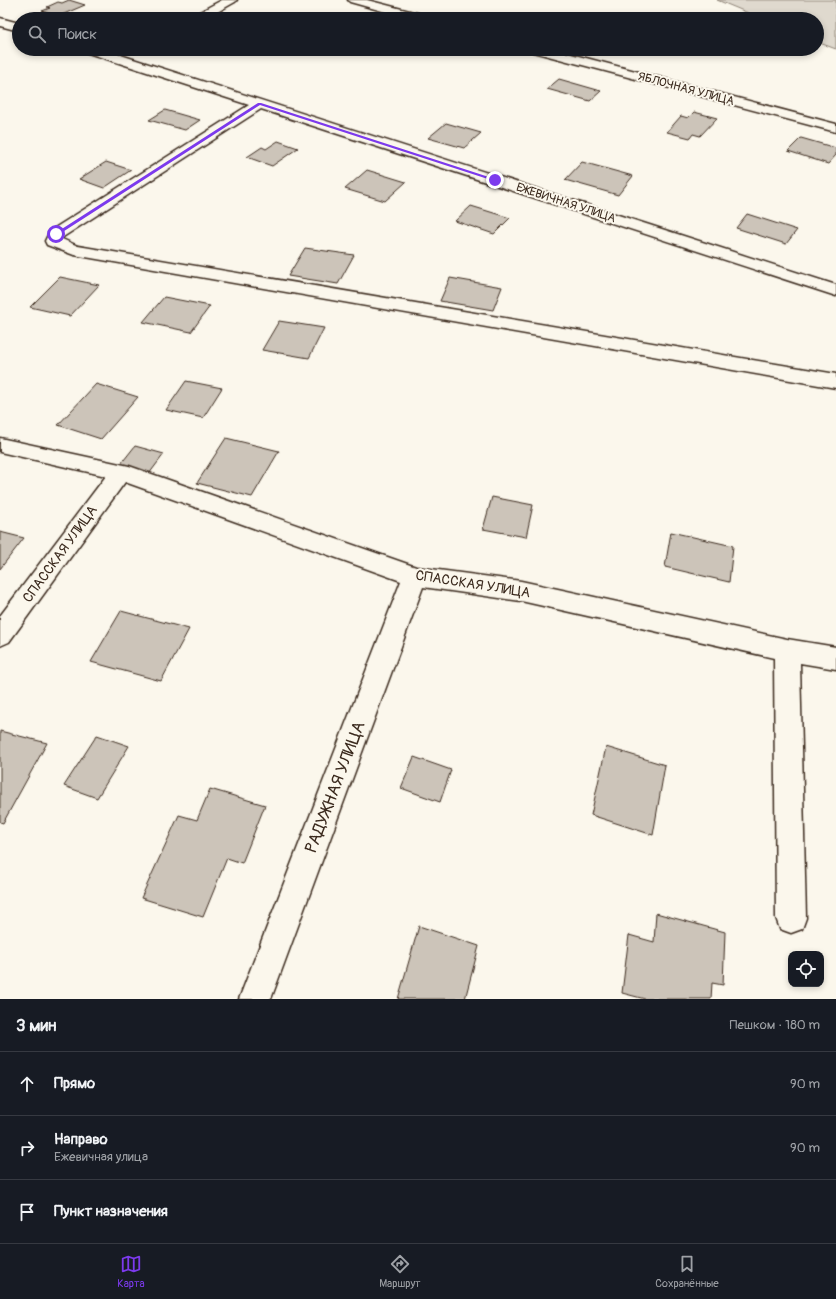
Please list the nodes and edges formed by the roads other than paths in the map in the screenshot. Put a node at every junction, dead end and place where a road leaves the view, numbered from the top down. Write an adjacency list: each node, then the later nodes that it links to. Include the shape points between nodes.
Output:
1 (230, 0): 3 (street)
2 (354, 0): 4 (street)
3 (209, 12)
4 (399, 12)
5 (0, 22): 6 (street)
6 (12, 25)
7 (129, 56): 9 (street, ЕЖЕВИЧНАЯ УЛИЦА)
8 (563, 56): 10 (street, ЯБЛОЧНАЯ УЛИЦА)
9 (260, 104): 11 (street, ЕЖЕВИЧНАЯ УЛИЦА); 12 (street, via 56,234 53,241 82,252)
10 (836, 128)
11 (836, 290)
12 (836, 381)
13 (0, 445): 14 (street, СПАССКАЯ УЛИЦА)
14 (121, 472): 15 (street, СПАССКАЯ УЛИЦА); 16 (street, СПАССКАЯ УЛИЦА)
15 (415, 576): 17 (street, СПАССКАЯ УЛИЦА, via 521,591); 20 (street, РАДУЖНАЯ УЛИЦА)
16 (0, 636)
17 (787, 650): 18 (street, СПАССКАЯ УЛИЦА); 19 (street)
18 (836, 658)
19 (791, 918)
20 (255, 999)

